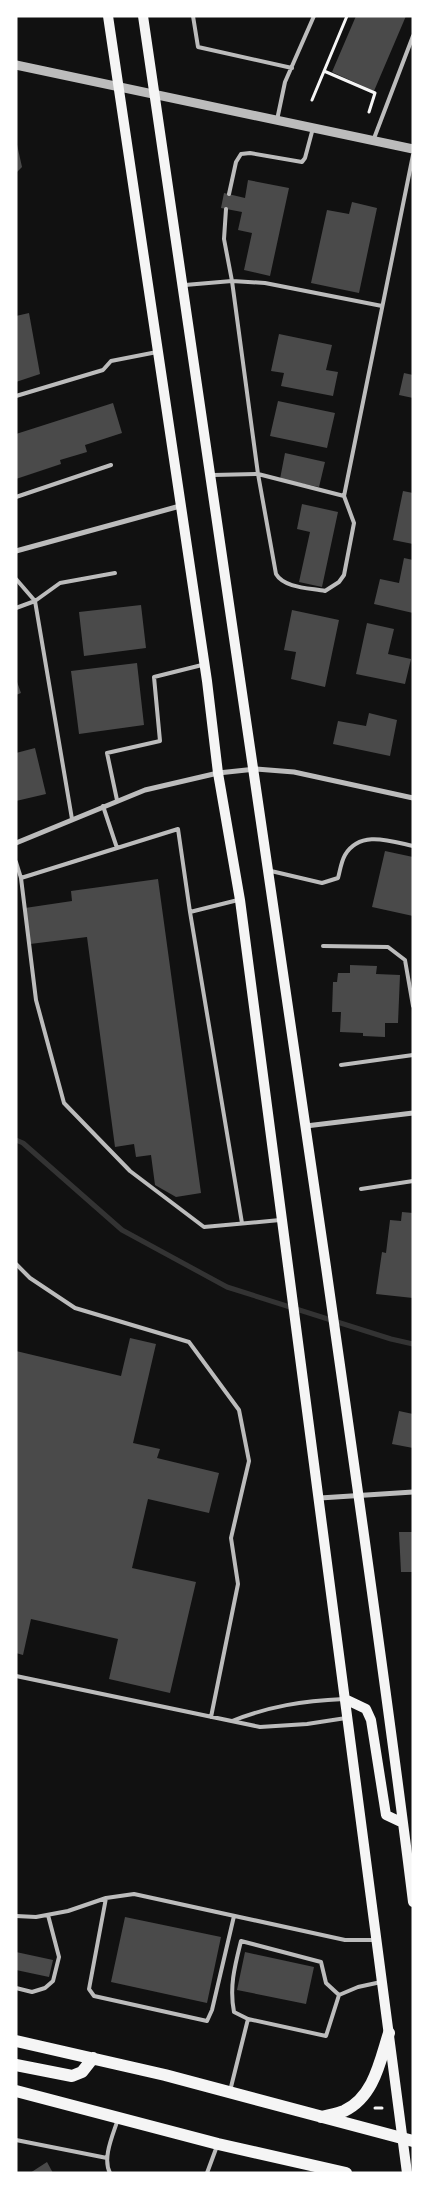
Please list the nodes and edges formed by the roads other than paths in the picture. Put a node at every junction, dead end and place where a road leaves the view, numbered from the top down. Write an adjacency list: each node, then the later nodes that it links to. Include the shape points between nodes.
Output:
1 (108, 16): 8 (main road)
2 (143, 16): 9 (main road)
3 (194, 16): 7 (lane, via 198,48)
4 (314, 16): 7 (lane)
5 (413, 36): 12 (lane)
6 (16, 65): 8 (street)
7 (292, 68): 10 (lane)
8 (117, 86): 9 (street); 20 (main road)
9 (155, 94): 10 (street); 18 (main road)
10 (277, 120): 11 (street)
11 (313, 128): 12 (street); 15 (lane, via 302,162 241,154)
12 (373, 140): 13 (street)
13 (413, 149)
14 (413, 155): 19 (lane)
15 (229, 194)
16 (226, 209): 17 (lane, via 224,239)
17 (232, 281): 18 (lane); 19 (lane, via 265,283); 23 (lane)
18 (185, 285): 24 (main road)
19 (382, 306): 25 (lane)
20 (157, 352): 21 (lane, via 111,361 103,370); 27 (main road)
21 (16, 396)
22 (111, 465): 26 (lane)
23 (258, 474): 24 (lane); 25 (lane); 25 (lane, via 276,574 285,583 325,591 344,576 354,522)
24 (213, 475): 34 (main road)
25 (344, 496)
26 (16, 497)
27 (180, 506): 28 (street); 33 (main road)
28 (16, 551)
29 (115, 573): 31 (lane, via 60,583)
30 (16, 579): 31 (lane)
31 (36, 601): 32 (lane); 39 (lane)
32 (16, 608)
33 (205, 665): 35 (main road); 37 (lane, via 154,677 160,741 106,753)
34 (256, 769): 35 (street); 36 (street, via 294,772); 44 (main road)
35 (218, 773): 37 (street); 46 (main road)
36 (413, 798)
37 (117, 800): 38 (street)
38 (103, 806): 39 (street); 42 (lane)
39 (72, 819): 40 (street)
40 (16, 843)
41 (413, 846): 44 (lane, via 377,838 359,842 345,855 338,878 322,884)
42 (117, 848): 45 (lane); 47 (lane, via 178,829)
43 (16, 862): 45 (lane)
44 (270, 870): 53 (main road)
45 (22, 878): 57 (lane, via 36,1000 64,1103 130,1171 204,1227)
46 (240, 900): 47 (lane); 56 (main road)
47 (190, 912): 57 (lane)
48 (323, 946): 49 (lane, via 388,947 405,960)
49 (413, 1006)
50 (413, 1055): 51 (lane)
51 (341, 1065)
52 (413, 1113): 53 (street)
53 (306, 1126): 60 (main road)
54 (413, 1181): 55 (lane)
55 (361, 1189)
56 (283, 1220): 57 (lane); 61 (main road)
57 (242, 1223)
58 (16, 1264): 64 (lane, via 30,1278 75,1308 189,1342 239,1410 249,1461 231,1538 238,1584)
59 (413, 1492): 60 (street)
60 (358, 1495): 61 (street); 67 (main road)
61 (320, 1498): 63 (main road)
62 (16, 1676): 64 (lane)
63 (345, 1698): 65 (main road); 66 (lane, via 318,1699 261,1710); 67 (main road, via 366,1709 371,1720 386,1815)
64 (211, 1717): 66 (lane)
65 (348, 1718): 66 (lane, via 260,1727); 73 (main road)
66 (232, 1721)
67 (403, 1823): 69 (main road)
68 (106, 1898): 70 (lane); 72 (lane, via 134,1894); 72 (lane, via 89,1989 94,1996 208,2020)
69 (413, 1902)
70 (48, 1915): 71 (lane); 75 (lane, via 59,1957 53,1981 32,1992)
71 (16, 1916)
72 (234, 1916): 73 (lane, via 345,1940)
73 (377, 1940): 74 (main road)
74 (383, 1982): 76 (lane); 78 (main road)
75 (16, 1988)
76 (339, 1995): 77 (lane, via 326,2036); 77 (lane, via 326,1983 321,1962 241,1941 231,1995 234,2012)
77 (248, 2019): 83 (lane)
78 (389, 2033): 85 (main road, via 372,2084 363,2096 344,2111); 87 (main road)
79 (16, 2042): 80 (main road)
80 (93, 2058): 81 (main road, via 82,2072 72,2076); 83 (main road)
81 (16, 2065)
82 (16, 2091): 84 (main road)
83 (229, 2093): 85 (main road)
84 (118, 2117): 88 (main road); 89 (lane)
85 (320, 2117): 87 (main road)
86 (16, 2140): 89 (lane)
87 (408, 2140): 94 (main road)
88 (218, 2144): 90 (main road); 92 (lane)
89 (107, 2158): 91 (lane)
90 (331, 2171): 93 (main road)
91 (110, 2173)
92 (207, 2173)
93 (346, 2173)
94 (407, 2173)

